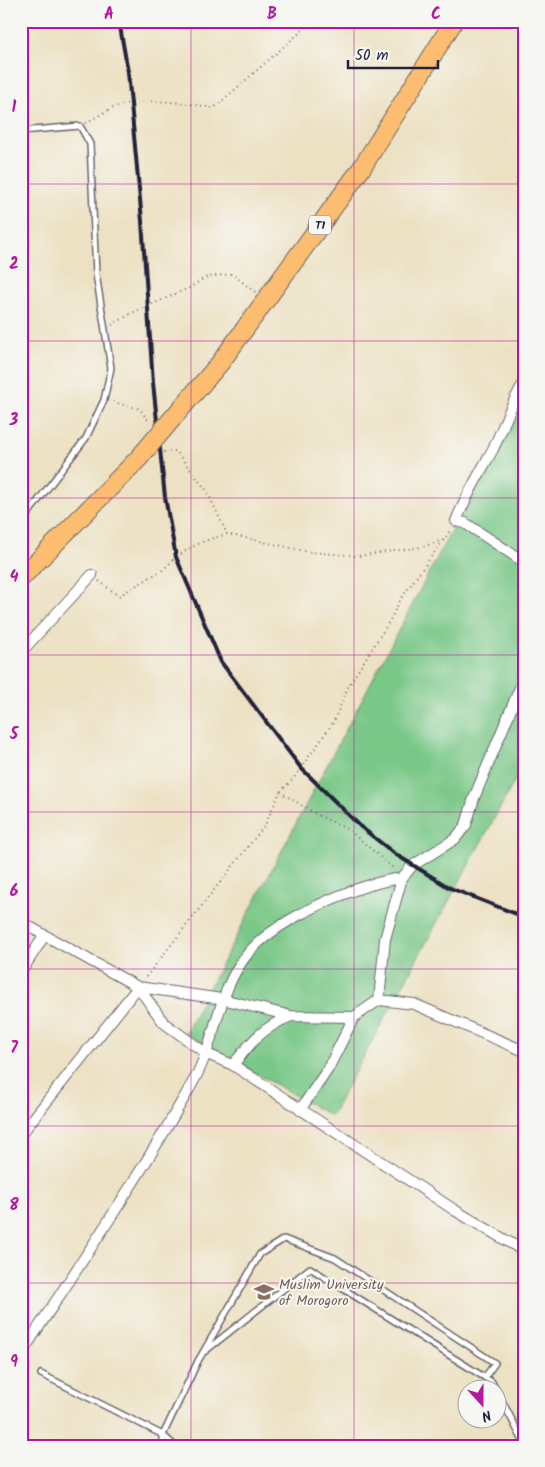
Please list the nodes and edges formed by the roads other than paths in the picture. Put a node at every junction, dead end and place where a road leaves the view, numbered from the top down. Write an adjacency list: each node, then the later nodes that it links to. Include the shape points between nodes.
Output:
1 (454, 21): 7 (highway, T1, bridge, via 361,169 220,363 138,458)
2 (21, 131): 4 (lane, via 80,126 90,144 96,274 111,368 104,400 86,438)
3 (524, 383): 5 (street, via 511,403 494,448 456,521 465,523)
4 (21, 523)
5 (524, 562)
6 (92, 575): 8 (street)
7 (21, 578)
8 (21, 652)
9 (524, 678): 10 (street, via 466,825 454,839 412,866)
10 (402, 878): 15 (street, via 378,881 288,922 250,951); 16 (street, via 385,938)
11 (21, 922): 12 (street)
12 (44, 936): 13 (street); 14 (street)
13 (21, 972)
14 (138, 987): 15 (street); 20 (street, via 164,1023); 23 (street)
15 (222, 999): 17 (street); 20 (street)
16 (379, 1000): 18 (street); 19 (street, via 414,1004)
17 (291, 1016): 18 (street); 21 (street, via 271,1024)
18 (354, 1017): 22 (street, via 328,1069)
19 (524, 1051)
20 (207, 1054): 21 (street); 25 (street, via 194,1081 106,1224)
21 (233, 1065): 22 (street)
22 (300, 1110): 24 (street)
23 (21, 1134)
24 (524, 1251)
25 (21, 1354)
26 (202, 1354): 28 (lane, via 310,1268); 28 (lane, via 260,1254 284,1239 335,1258 496,1363); 31 (lane)
27 (40, 1374): 31 (lane)
28 (485, 1377): 29 (lane)
29 (489, 1380)
30 (508, 1412): 32 (lane)
31 (163, 1435): 33 (lane); 34 (lane)
32 (524, 1443)
33 (163, 1446)
34 (175, 1446)

